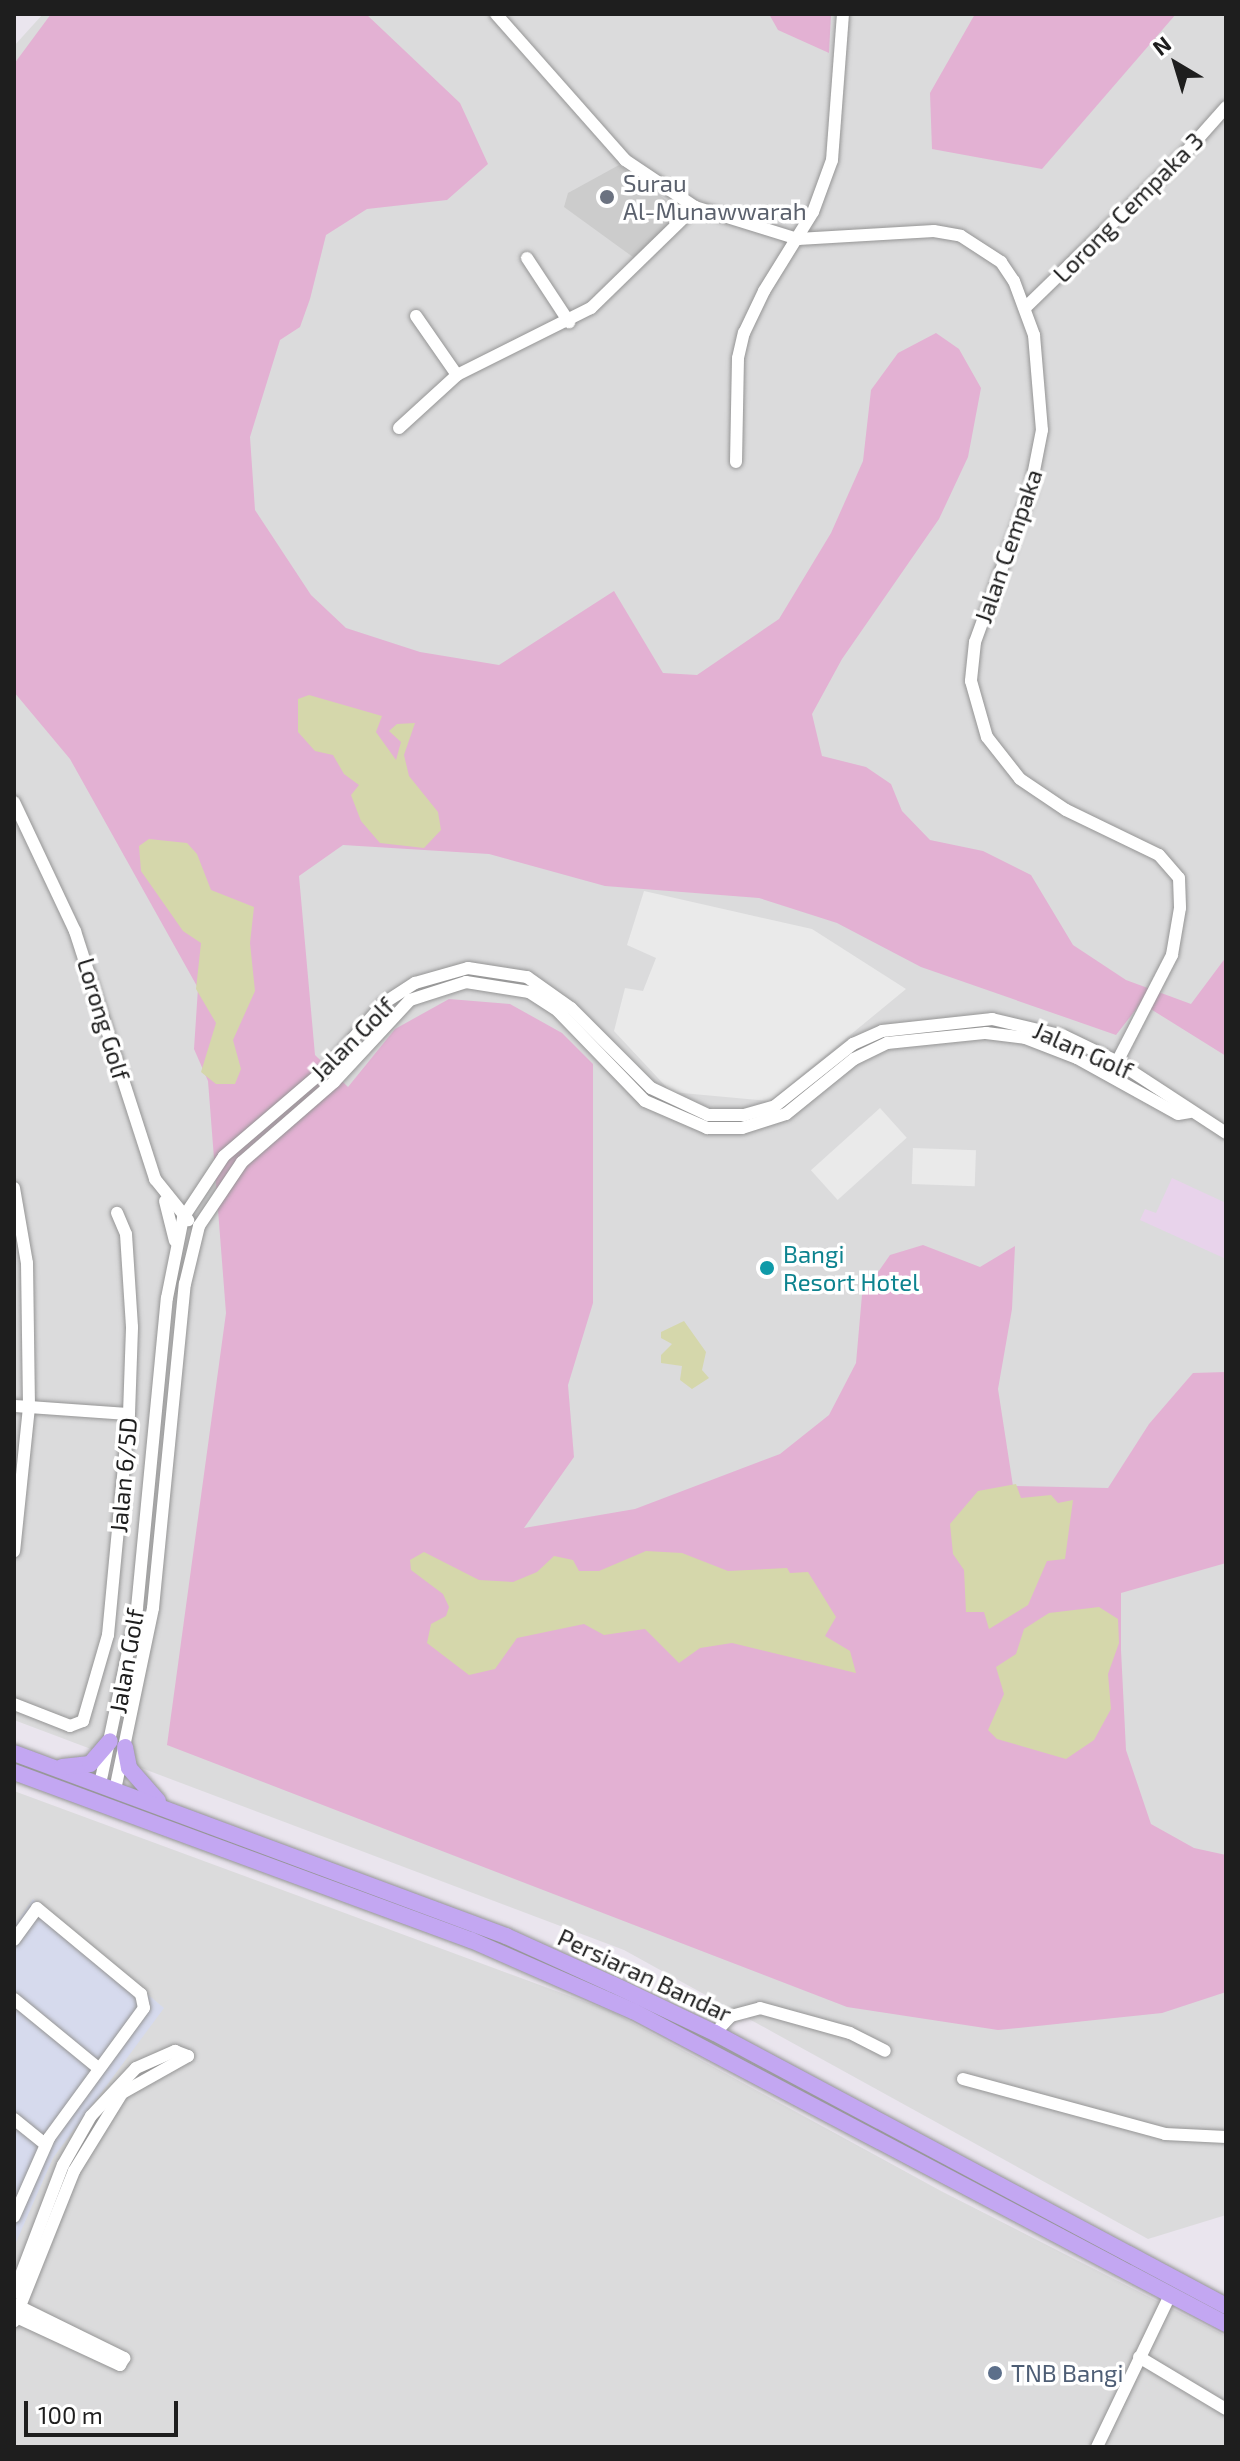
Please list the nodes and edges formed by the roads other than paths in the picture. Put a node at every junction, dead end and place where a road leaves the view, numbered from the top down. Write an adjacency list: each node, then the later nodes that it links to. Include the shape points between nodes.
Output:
1 (496, 14): 4 (street, Jalan Cempaka, via 625,160)
2 (843, 14): 5 (street, via 832,160)
3 (1226, 107): 7 (street, Lorong Cempaka 3)
4 (695, 207): 5 (street, Jalan Cempaka); 9 (street, via 621,283)
5 (798, 239): 7 (street, Jalan Cempaka, via 934,231 961,236 1001,262); 12 (street, via 744,333 738,358)
6 (527, 258): 9 (street)
7 (1027, 306): 16 (street, Jalan Cempaka, via 1042,399 1039,456 975,642 971,681 987,737 1020,779 1066,810 1159,855 1179,878 1172,955)
8 (416, 316): 10 (street)
9 (569, 322): 10 (street)
10 (457, 375): 11 (street)
11 (399, 428)
12 (736, 462)
13 (14, 802): 21 (street, Lorong Golf, via 75,931)
14 (1031, 1025): 15 (street); 16 (street, Jalan Golf); 22 (street, Jalan Golf, via 977,1019 882,1031 841,1052 775,1106 720,1116 686,1108 651,1088 571,1008 527,977 498,970 449,971 384,1003 329,1066 234,1146)
15 (1025, 1038): 17 (street, Jalan Golf); 25 (street, Jalan Golf, via 986,1033 887,1043 854,1059 786,1114 742,1128 718,1129 688,1123 645,1101 558,1011 529,992 495,984 446,985 410,1000 391,1016 334,1082 231,1173)
16 (1116, 1061): 17 (street, Jalan Cempaka); 18 (street, Jalan Golf, via 1183,1101)
17 (1110, 1075): 18 (street, Jalan Golf, via 1178,1114)
18 (1190, 1112): 19 (street, Jalan Golf)
19 (1226, 1133)
20 (14, 1188): 28 (street, via 27,1263)
21 (161, 1192): 22 (street, via 174,1197); 24 (street, Lorong Golf); 26 (street)
22 (198, 1192): 24 (street, Jalan Golf)
23 (117, 1213): 29 (street, Jalan 6/5D, via 126,1234 131,1280)
24 (183, 1218): 25 (street, Lorong Golf); 26 (street, Jalan Golf)
25 (199, 1226): 32 (street, Jalan Golf, via 185,1284)
26 (176, 1244): 31 (street, Jalan Golf)
27 (14, 1406): 28 (street)
28 (29, 1407): 29 (street); 30 (street)
29 (129, 1414): 33 (street, Jalan 6/5D, via 108,1635 92,1707 83,1721 70,1726)
30 (14, 1551)
31 (137, 1608): 32 (street); 34 (street, Jalan Golf)
32 (153, 1608): 34 (street, Jalan Golf)
33 (14, 1704)
34 (118, 1744): 36 (main road, via 90,1764); 38 (street, Jalan Golf); 39 (main road, via 133,1774)
35 (14, 1753): 36 (main road, Persiaran Bandar)
36 (49, 1766): 38 (main road, Persiaran Bandar)
37 (14, 1770): 38 (main road); 40 (main road, Persiaran Bandar)
38 (106, 1789): 39 (main road, Persiaran Bandar); 40 (main road)
39 (168, 1810): 43 (main road, Persiaran Bandar, via 506,1936)
40 (202, 1842): 54 (main road, Persiaran Bandar, via 471,1940 633,2011)
41 (14, 1940): 45 (street, via 37,1908 141,1994 144,2008)
42 (14, 1999): 45 (street)
43 (715, 2033): 44 (street, via 731,2016 760,2008 850,2033); 55 (main road, Persiaran Bandar)
44 (885, 2051)
45 (97, 2067): 49 (street)
46 (963, 2079): 48 (street, via 1165,2134)
47 (14, 2119): 49 (street)
48 (1226, 2137)
49 (45, 2145): 50 (street); 51 (street); 52 (street)
50 (75, 2155): 50 (street, via 120,2081 175,2051 188,2056 122,2093); 51 (street)
51 (68, 2168): 53 (street); 56 (street)
52 (14, 2217)
53 (14, 2293)
54 (1170, 2295): 57 (main road, Persiaran Bandar); 58 (street)
55 (1226, 2306)
56 (15, 2313): 56 (street, via 120,2365 124,2358)
57 (1226, 2324)
58 (1139, 2357): 59 (street); 60 (street)
59 (1226, 2409)
60 (1097, 2447)

